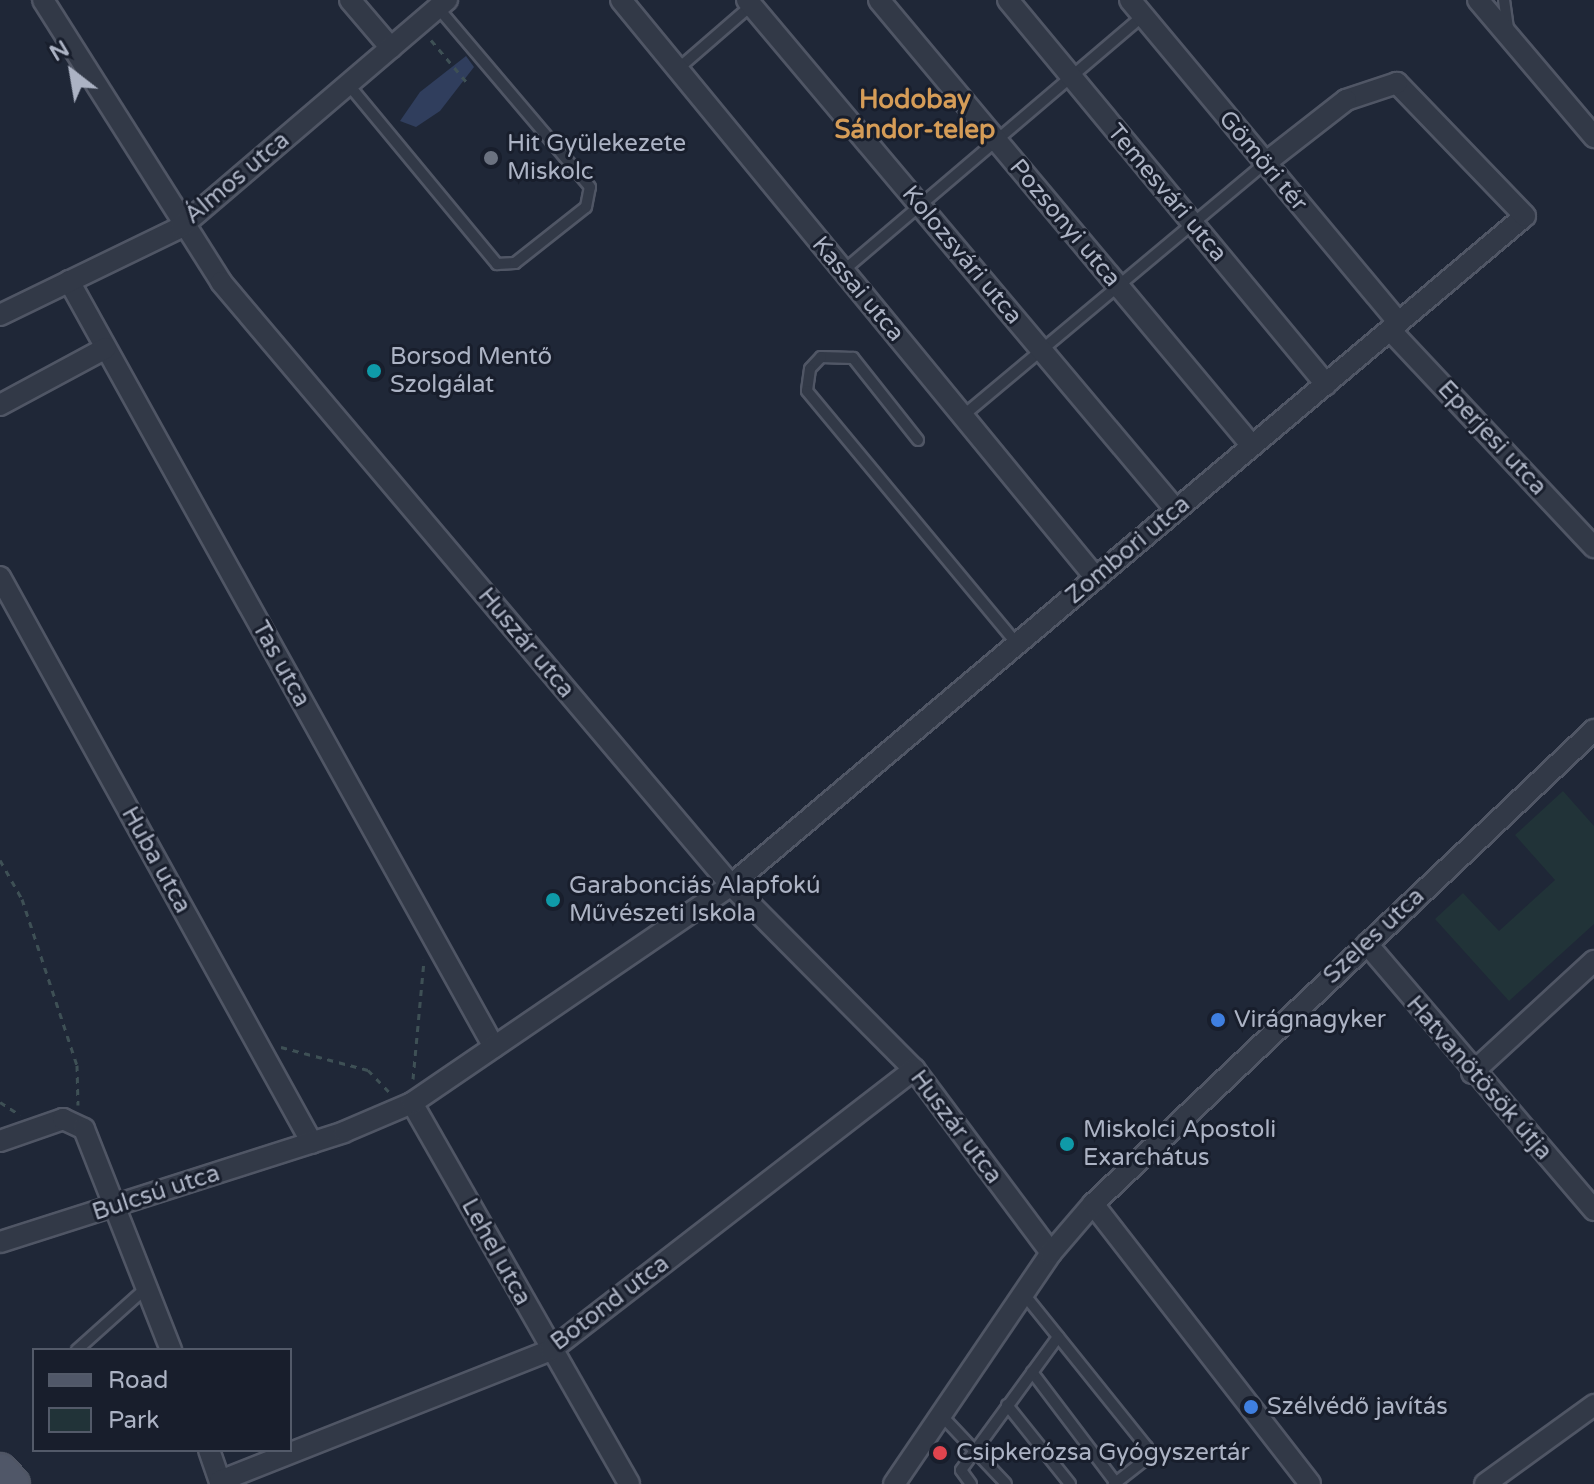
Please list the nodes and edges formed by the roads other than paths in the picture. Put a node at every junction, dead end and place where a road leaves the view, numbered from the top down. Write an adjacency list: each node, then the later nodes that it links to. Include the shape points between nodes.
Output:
1 (43, 0): 21 (street, Huszár utca)
2 (350, 0): 12 (street)
3 (621, 0): 13 (street, Kassai utca)
4 (879, 0): 17 (street, Pozsonyi utca)
5 (1008, 0): 14 (street, Temesvári utca)
6 (1478, 0): 11 (street)
7 (1504, 0): 11 (lane)
8 (752, 2): 13 (lane); 19 (street, Kolozsvári utca)
9 (443, 4): 12 (street, Álmos utca); 15 (lane, via 590,187 586,207 515,263 497,264)
10 (1136, 8): 14 (lane); 18 (street, Gömöri tér)
11 (1508, 27): 16 (street)
12 (391, 48): 15 (street, Álmos utca)
13 (679, 68): 22 (street, Kassai utca)
14 (1073, 78): 17 (lane); 20 (street, Temesvári utca)
15 (348, 84): 21 (street, Álmos utca)
16 (1594, 137)
17 (996, 141): 19 (lane); 24 (street, Pozsonyi utca)
18 (1265, 163): 20 (lane); 26 (street, Gömöri tér); 26 (street, Zombori utca, via 1346,100 1397,83 1525,216)
19 (920, 205): 22 (lane); 28 (street, Kolozsvári utca)
20 (1190, 221): 24 (lane); 29 (street, Temesvári utca)
21 (181, 227): 23 (street, Álmos utca); 40 (street, Huszár utca)
22 (842, 271): 31 (street, Kassai utca)
23 (69, 281): 25 (street, Álmos utca); 27 (street, Tas utca)
24 (1116, 283): 28 (lane); 33 (street, Pozsonyi utca)
25 (0, 315)
26 (1394, 326): 29 (street, Zombori utca); 35 (street, Eperjesi utca)
27 (106, 348): 30 (street); 43 (street, Tas utca)
28 (1040, 348): 31 (lane); 34 (street, Kolozsvári utca)
29 (1326, 385): 33 (street, Zombori utca)
30 (0, 405)
31 (964, 415): 37 (street, Kassai utca)
32 (918, 440): 38 (lane, via 853,358 821,357 810,369 807,391)
33 (1252, 446): 34 (street, Zombori utca)
34 (1176, 510): 37 (street, Zombori utca)
35 (1594, 547)
36 (0, 577): 48 (street, Huba utca)
37 (1096, 578): 38 (street, Zombori utca)
38 (1017, 644): 40 (street, Zombori utca)
39 (1594, 730): 41 (street, Szeles utca)
40 (731, 885): 43 (street); 44 (street, Huszár utca)
41 (1367, 944): 45 (street, Hatvanötösök útja); 49 (street, Szeles utca)
42 (1594, 961): 45 (street)
43 (494, 1047): 46 (street, Bulcsú utca)
44 (914, 1069): 53 (street, Huszár utca); 59 (street, Botond utca)
45 (1472, 1073): 51 (street, Hatvanötösök útja)
46 (412, 1103): 48 (street, Bulcsú utca); 59 (street, Lehel utca)
47 (0, 1141): 50 (street, via 74,1121)
48 (312, 1143): 50 (street, Bulcsú utca)
49 (1093, 1204): 53 (street, Szeles utca); 75 (street)
50 (117, 1206): 52 (street, Bulcsú utca); 54 (street)
51 (1594, 1210)
52 (0, 1242)
53 (1051, 1253): 55 (street, Szeles utca)
54 (148, 1286): 57 (lane); 58 (street)
55 (1023, 1293): 56 (lane); 63 (street, Szeles utca)
56 (1058, 1337): 60 (lane); 68 (lane, via 1147,1447 1146,1459)
57 (79, 1348)
58 (170, 1348)
59 (551, 1350): 67 (street, Botond utca); 70 (street, Lehel utca)
60 (1032, 1372): 61 (lane); 68 (lane)
61 (1007, 1405): 64 (lane); 74 (lane)
62 (1594, 1405): 76 (street)
63 (942, 1416): 64 (lane); 71 (street, Szeles utca)
64 (976, 1446): 72 (lane, via 961,1470); 73 (lane)
65 (210, 1452): 67 (street)
66 (0, 1470): 69 (main road)
67 (221, 1482)
68 (1115, 1483)
69 (13, 1484)
70 (629, 1484)
71 (894, 1484)
72 (971, 1484)
73 (1006, 1484)
74 (1070, 1484)
75 (1310, 1484)
76 (1485, 1484)

